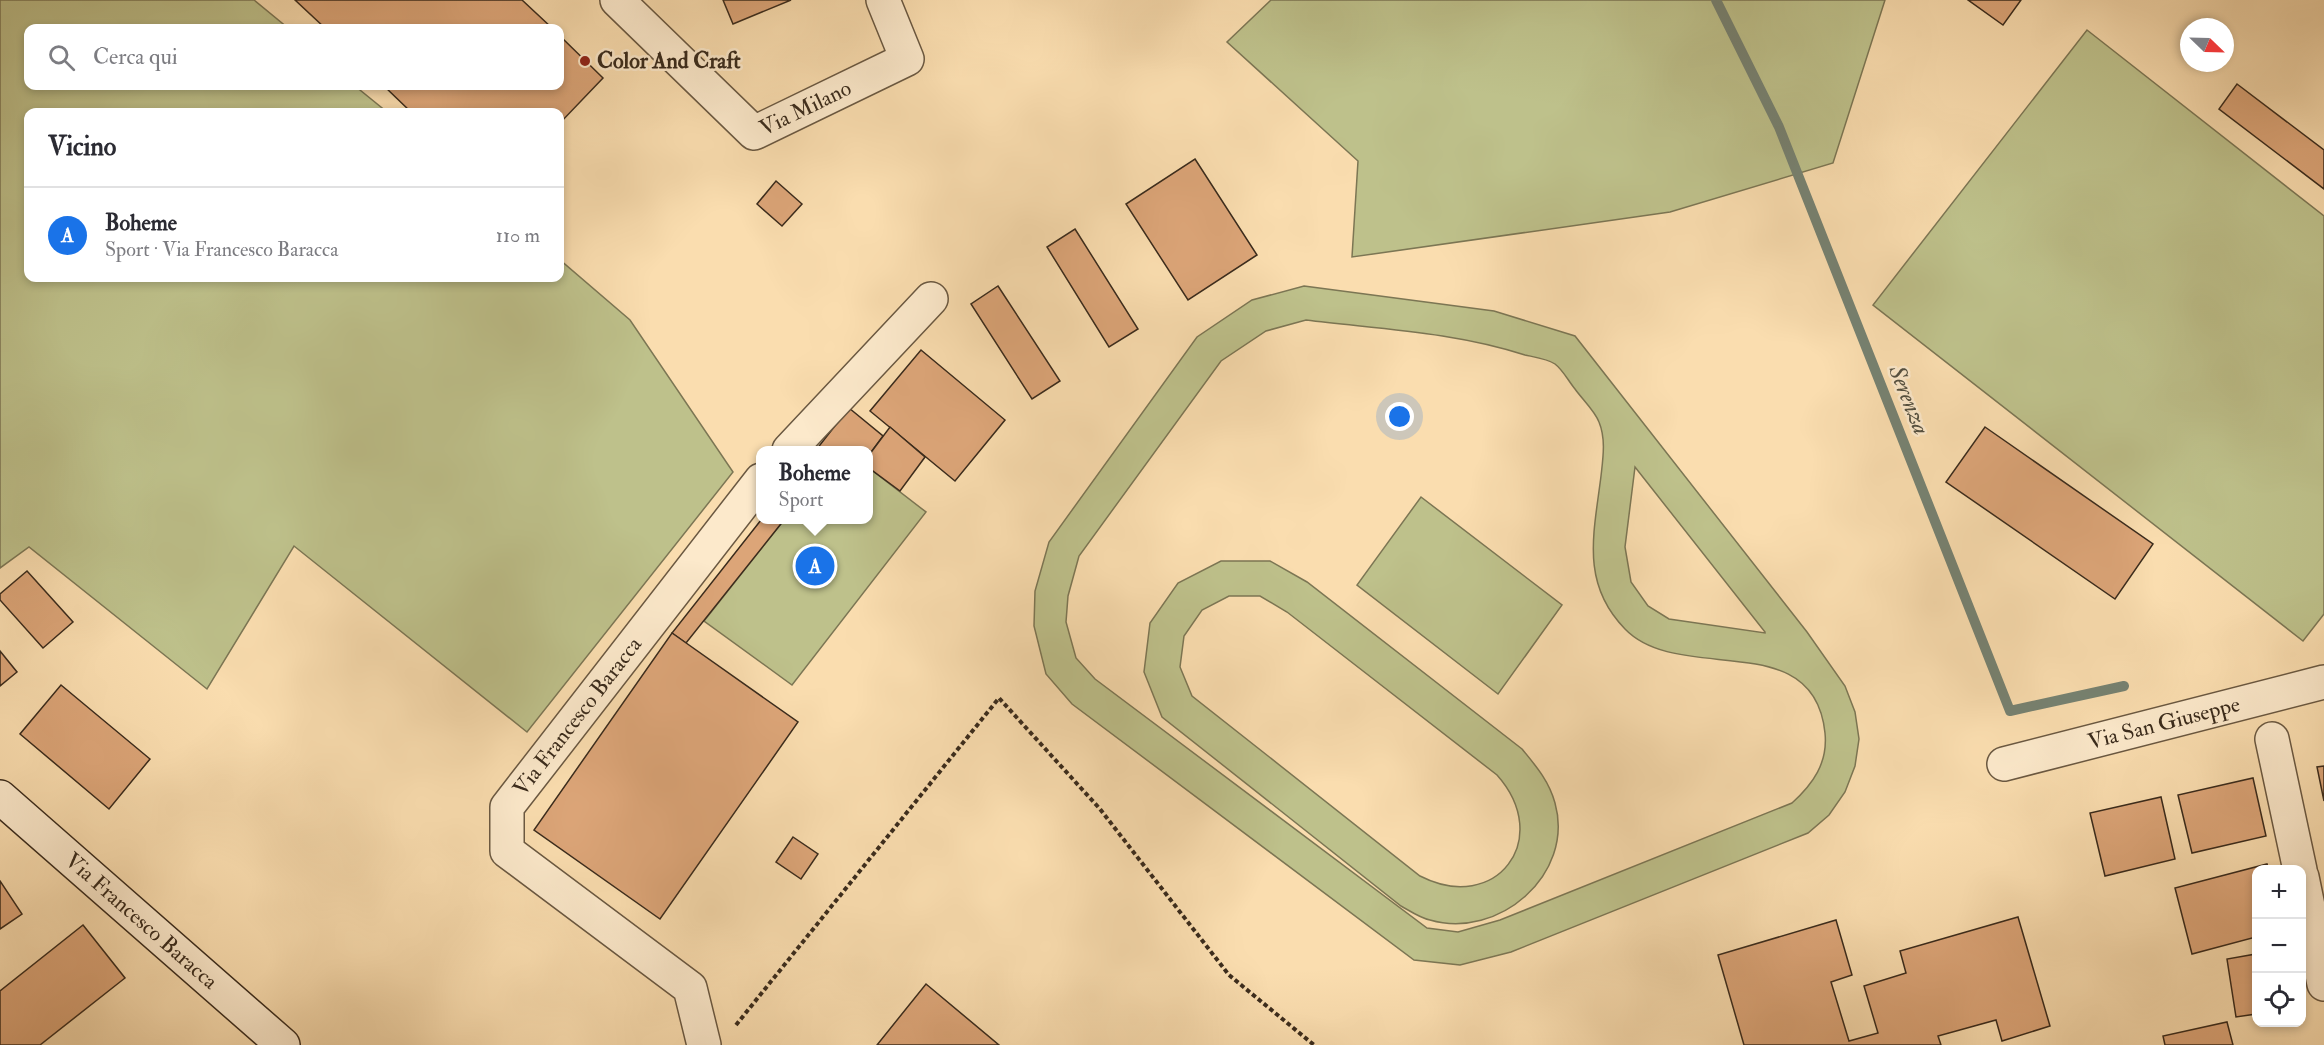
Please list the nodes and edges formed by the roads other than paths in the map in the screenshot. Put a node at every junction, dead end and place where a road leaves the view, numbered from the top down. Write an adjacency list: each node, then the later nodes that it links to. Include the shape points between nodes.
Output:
1 (617, 0): 2 (street, Via Milano, via 754,133 907,59)
2 (883, 0)
3 (931, 299): 4 (street)
4 (793, 446)
5 (756, 486): 14 (street, Via Francesco Baracca, via 507,807 507,851 690,988)
6 (2324, 682): 8 (street, Via San Giuseppe)
7 (2272, 740): 10 (street)
8 (2004, 764)
9 (0, 797): 13 (street, Via Francesco Baracca)
10 (2299, 865)
11 (2306, 901): 12 (street)
12 (2324, 984)
13 (283, 1045)
14 (704, 1045)

